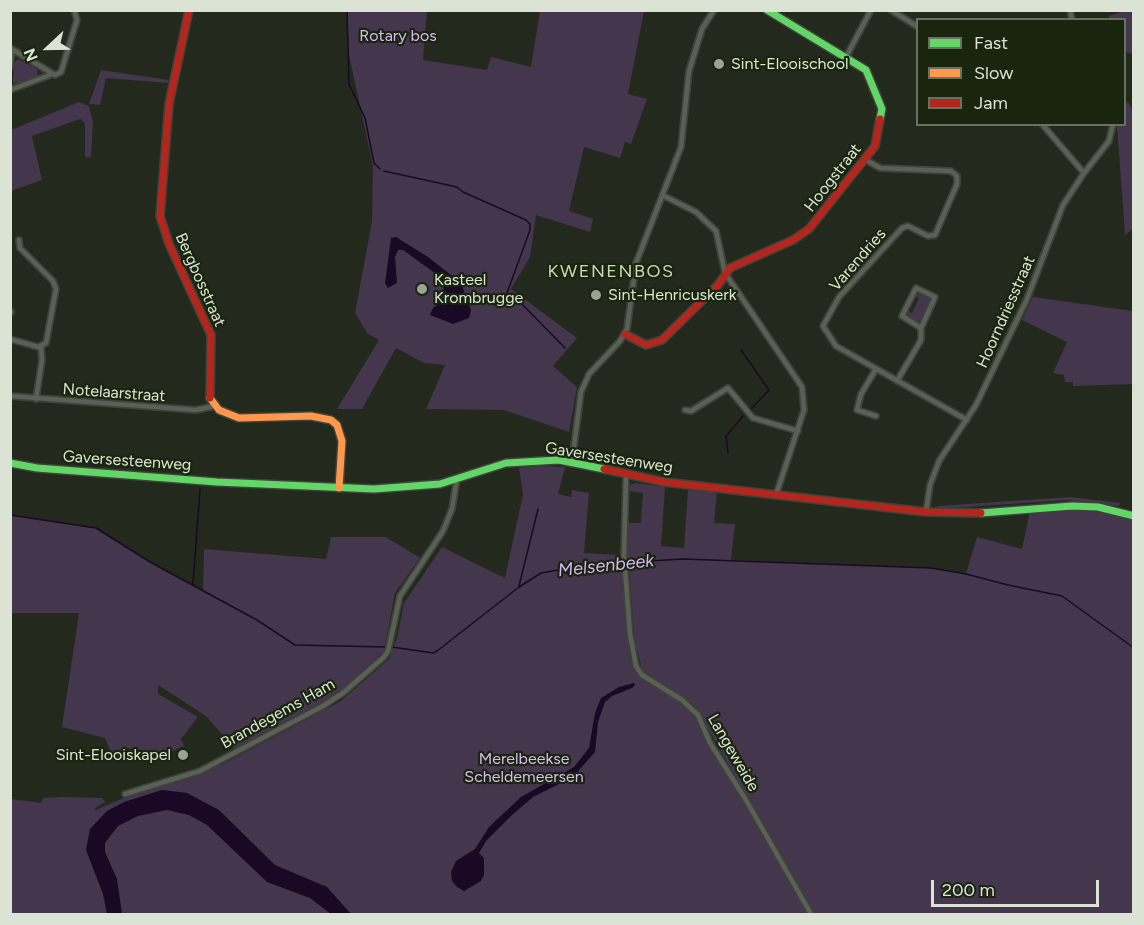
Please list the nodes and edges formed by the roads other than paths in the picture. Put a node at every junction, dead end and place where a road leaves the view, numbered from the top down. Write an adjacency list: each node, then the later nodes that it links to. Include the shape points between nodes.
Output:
1 (189, 10): 30 (street, Bergbosstraat, via 169,104 160,216 211,334 210,392)
2 (714, 10): 17 (street, via 702,29 689,71 681,147)
3 (766, 10): 9 (street, Hoogstraat)
4 (871, 10): 9 (street)
5 (891, 10): 7 (street)
6 (75, 13): 11 (street, via 77,20 61,72)
7 (916, 26)
8 (11, 49): 10 (street); 11 (street)
9 (846, 57): 15 (street, Hoogstraat, via 866,70 882,109 878,139)
10 (10, 67)
11 (51, 75): 12 (street)
12 (10, 90)
13 (1044, 126): 16 (street)
14 (1113, 126): 16 (street, Hoorndriesstraat, via 1109,141)
15 (866, 160): 21 (street, Hoogstraat, via 809,229); 26 (street, Varendries, via 880,168 951,171 957,180 935,235 928,236 908,226 902,228 839,297 824,321 836,346)
16 (1084, 173): 33 (street, Hoorndriesstraat, via 1063,205 1027,299)
17 (662, 195): 21 (street, via 687,206 713,226 720,239); 23 (street, via 636,263)
18 (19, 240): 20 (street)
19 (31, 249): 20 (street)
20 (26, 255): 25 (street, via 56,286 50,334)
21 (725, 273): 23 (street, Hoogstraat, via 718,285 662,340 646,345); 34 (street, via 802,387 805,403)
22 (921, 327): 22 (street, via 902,316 916,288 935,297); 27 (street, via 921,340)
23 (625, 334): 35 (street, via 586,380 581,392)
24 (10, 339): 25 (street)
25 (41, 347): 29 (street)
26 (876, 369): 27 (street, Varendries); 32 (street, via 861,394 857,410)
27 (897, 381): 33 (street, Varendries)
28 (10, 396): 29 (street, Notelaarstraat)
29 (36, 399): 30 (street, Notelaarstraat, via 196,410)
30 (215, 406): 39 (street, via 228,416 240,418 311,416 331,420 342,441)
31 (685, 410): 34 (street, via 691,411 728,388 753,418)
32 (876, 416)
33 (967, 420): 41 (street, Hoorndriesstraat, via 939,461)
34 (798, 431): 40 (street)
35 (572, 462): 37 (street, Gaversesteenweg); 38 (street, Gaversesteenweg, via 515,462)
36 (10, 463): 39 (street, Gaversesteenweg, via 217,482)
37 (626, 475): 40 (street, Gaversesteenweg); 44 (street, Langeweide, via 624,558 630,633 638,670 698,715 710,743)
38 (457, 478): 39 (street, Gaversesteenweg, via 420,486); 43 (street, Brandegems Ham, via 452,509 443,531 400,596 388,651 323,706 200,771)
39 (339, 488)
40 (776, 495): 41 (street, Gaversesteenweg)
41 (926, 512): 42 (street, Gaversesteenweg, via 968,514 1072,506 1098,507)
42 (1134, 516)
43 (125, 794)
44 (811, 915)

